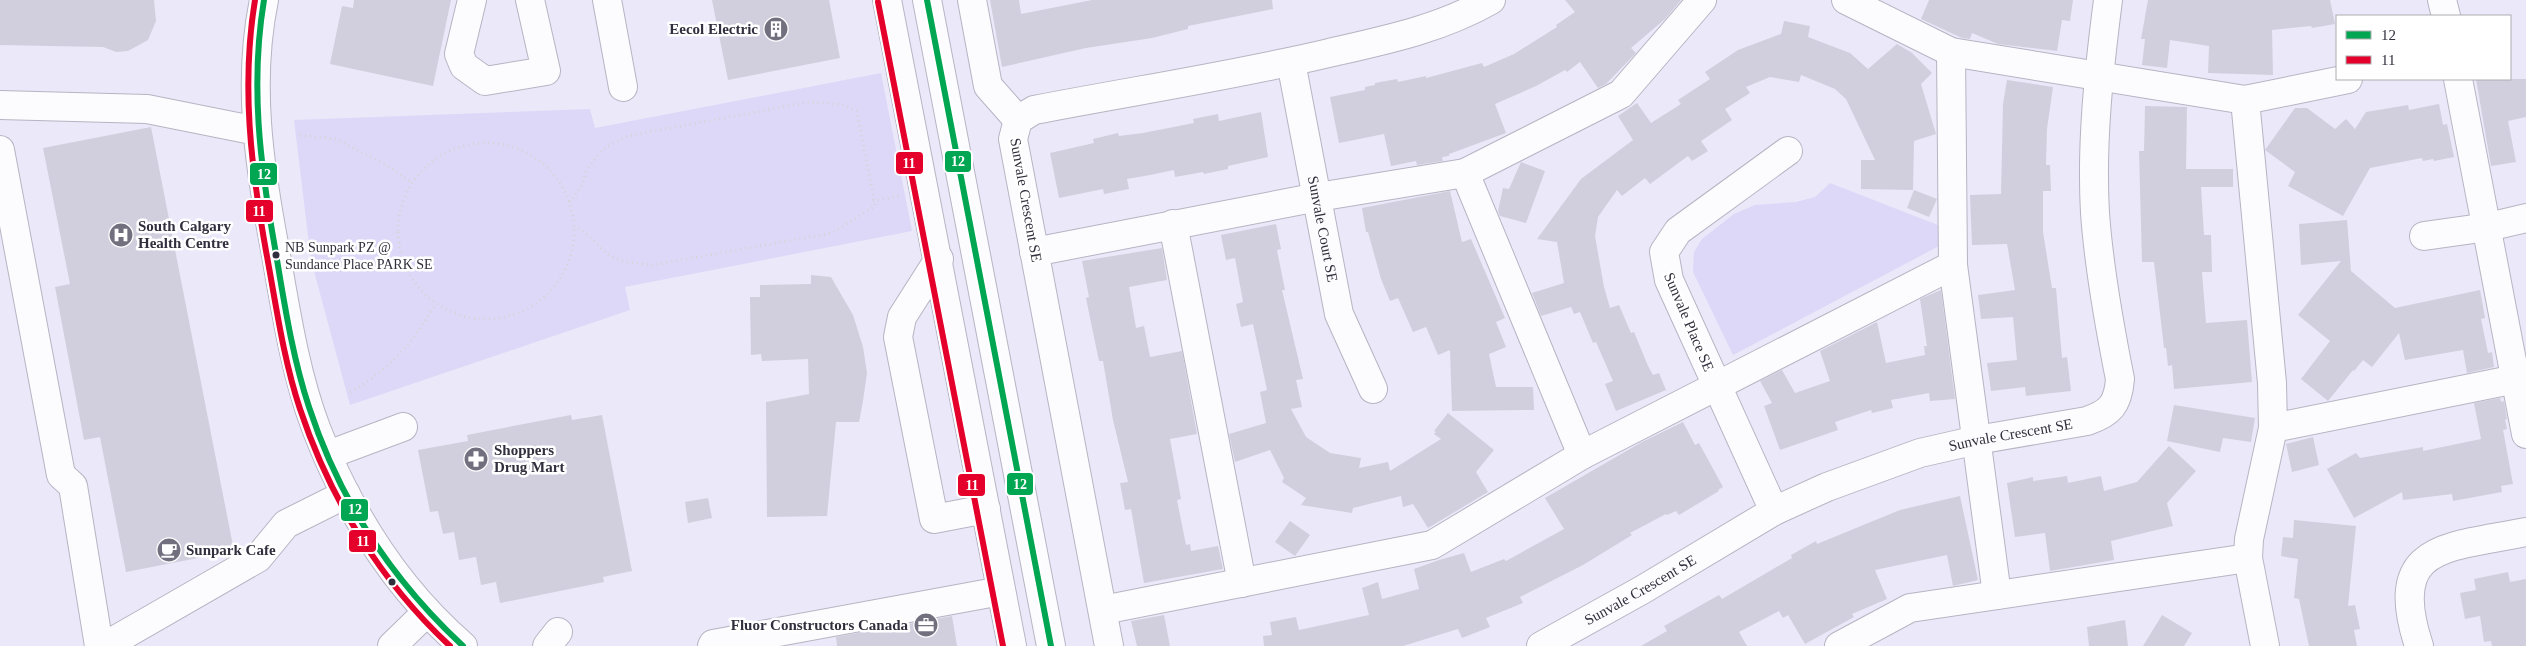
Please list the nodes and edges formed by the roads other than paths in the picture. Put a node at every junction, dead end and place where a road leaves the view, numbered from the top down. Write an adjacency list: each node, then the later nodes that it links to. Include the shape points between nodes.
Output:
1 (264, 0): 23 (street, via 255,88)
2 (472, 0): 3 (street, via 459,54 464,66 485,81 546,71)
3 (530, 0)
4 (607, 0): 19 (street)
5 (887, 0): 33 (street)
6 (927, 0): 60 (street)
7 (972, 0): 22 (street, via 988,86)
8 (1491, 0): 15 (street, Sunvale Crescent SE, via 1420,32)
9 (1702, 0): 26 (street, via 1621,94)
10 (1846, 0): 14 (street)
11 (2108, 0): 16 (street, Sunvale Crescent SE)
12 (2442, 0): 13 (street)
13 (2446, 15)
14 (1951, 52): 16 (street); 34 (street)
15 (1291, 62): 22 (street, Sunvale Crescent SE, via 1034,110); 27 (street, Sunvale Court SE)
16 (2099, 76): 20 (street); 41 (street, Sunvale Crescent SE, via 2095,213 2104,298 2120,380 2119,393 2114,405 2102,416)
17 (2343, 80): 20 (street)
18 (2458, 80): 30 (street)
19 (623, 87)
20 (2245, 100): 39 (street, via 2272,383)
21 (0, 105): 23 (street, via 147,108)
22 (1018, 120): 32 (street, Sunvale Crescent SE, via 1014,138)
23 (257, 131): 42 (street, via 264,193 296,356 308,404)
24 (0, 150): 54 (street, via 61,476 72,486)
25 (1788, 151): 36 (street, Sunvale Place SE, via 1678,230 1664,252 1669,280)
26 (1465, 173): 27 (street); 43 (street)
27 (1318, 197): 29 (street); 37 (street, Sunvale Court SE, via 1339,314)
28 (2526, 218): 30 (street)
29 (1173, 224): 32 (street); 49 (street)
30 (2488, 226): 31 (street); 35 (street)
31 (2424, 236)
32 (1034, 252): 52 (street, Sunvale Crescent SE)
33 (939, 259): 45 (street); 45 (street, via 902,317 898,337 934,519)
34 (1953, 265): 36 (street); 41 (street)
35 (2516, 379): 39 (street); 40 (street)
36 (1716, 385): 43 (street); 46 (street, Sunvale Place SE)
37 (1373, 390)
38 (402, 427): 42 (street)
39 (2273, 428): 48 (street, via 2249,539)
40 (2526, 434)
41 (1977, 440): 46 (street, Sunvale Crescent SE, via 1920,453); 51 (street)
42 (328, 455): 44 (street)
43 (1582, 455): 49 (street, via 1432,545)
44 (346, 494): 53 (street, via 386,561); 55 (street, via 286,524 258,558)
45 (986, 509): 50 (street)
46 (1774, 511): 62 (street, Sunvale Crescent SE)
47 (2526, 532): 65 (street, via 2442,549 2424,559 2410,580 2409,595)
48 (2248, 558): 51 (street); 64 (street)
49 (1242, 583): 52 (street)
50 (1001, 591): 58 (street); 59 (street)
51 (1997, 594): 63 (street, via 1910,608)
52 (1103, 610): 61 (street, Sunvale Crescent SE)
53 (427, 612): 56 (street); 57 (street)
54 (99, 646)
55 (105, 646)
56 (392, 646)
57 (463, 646)
58 (712, 646)
59 (1012, 646)
60 (1051, 646)
61 (1110, 646)
62 (1541, 646)
63 (1839, 646)
64 (2265, 646)
65 (2419, 646)

